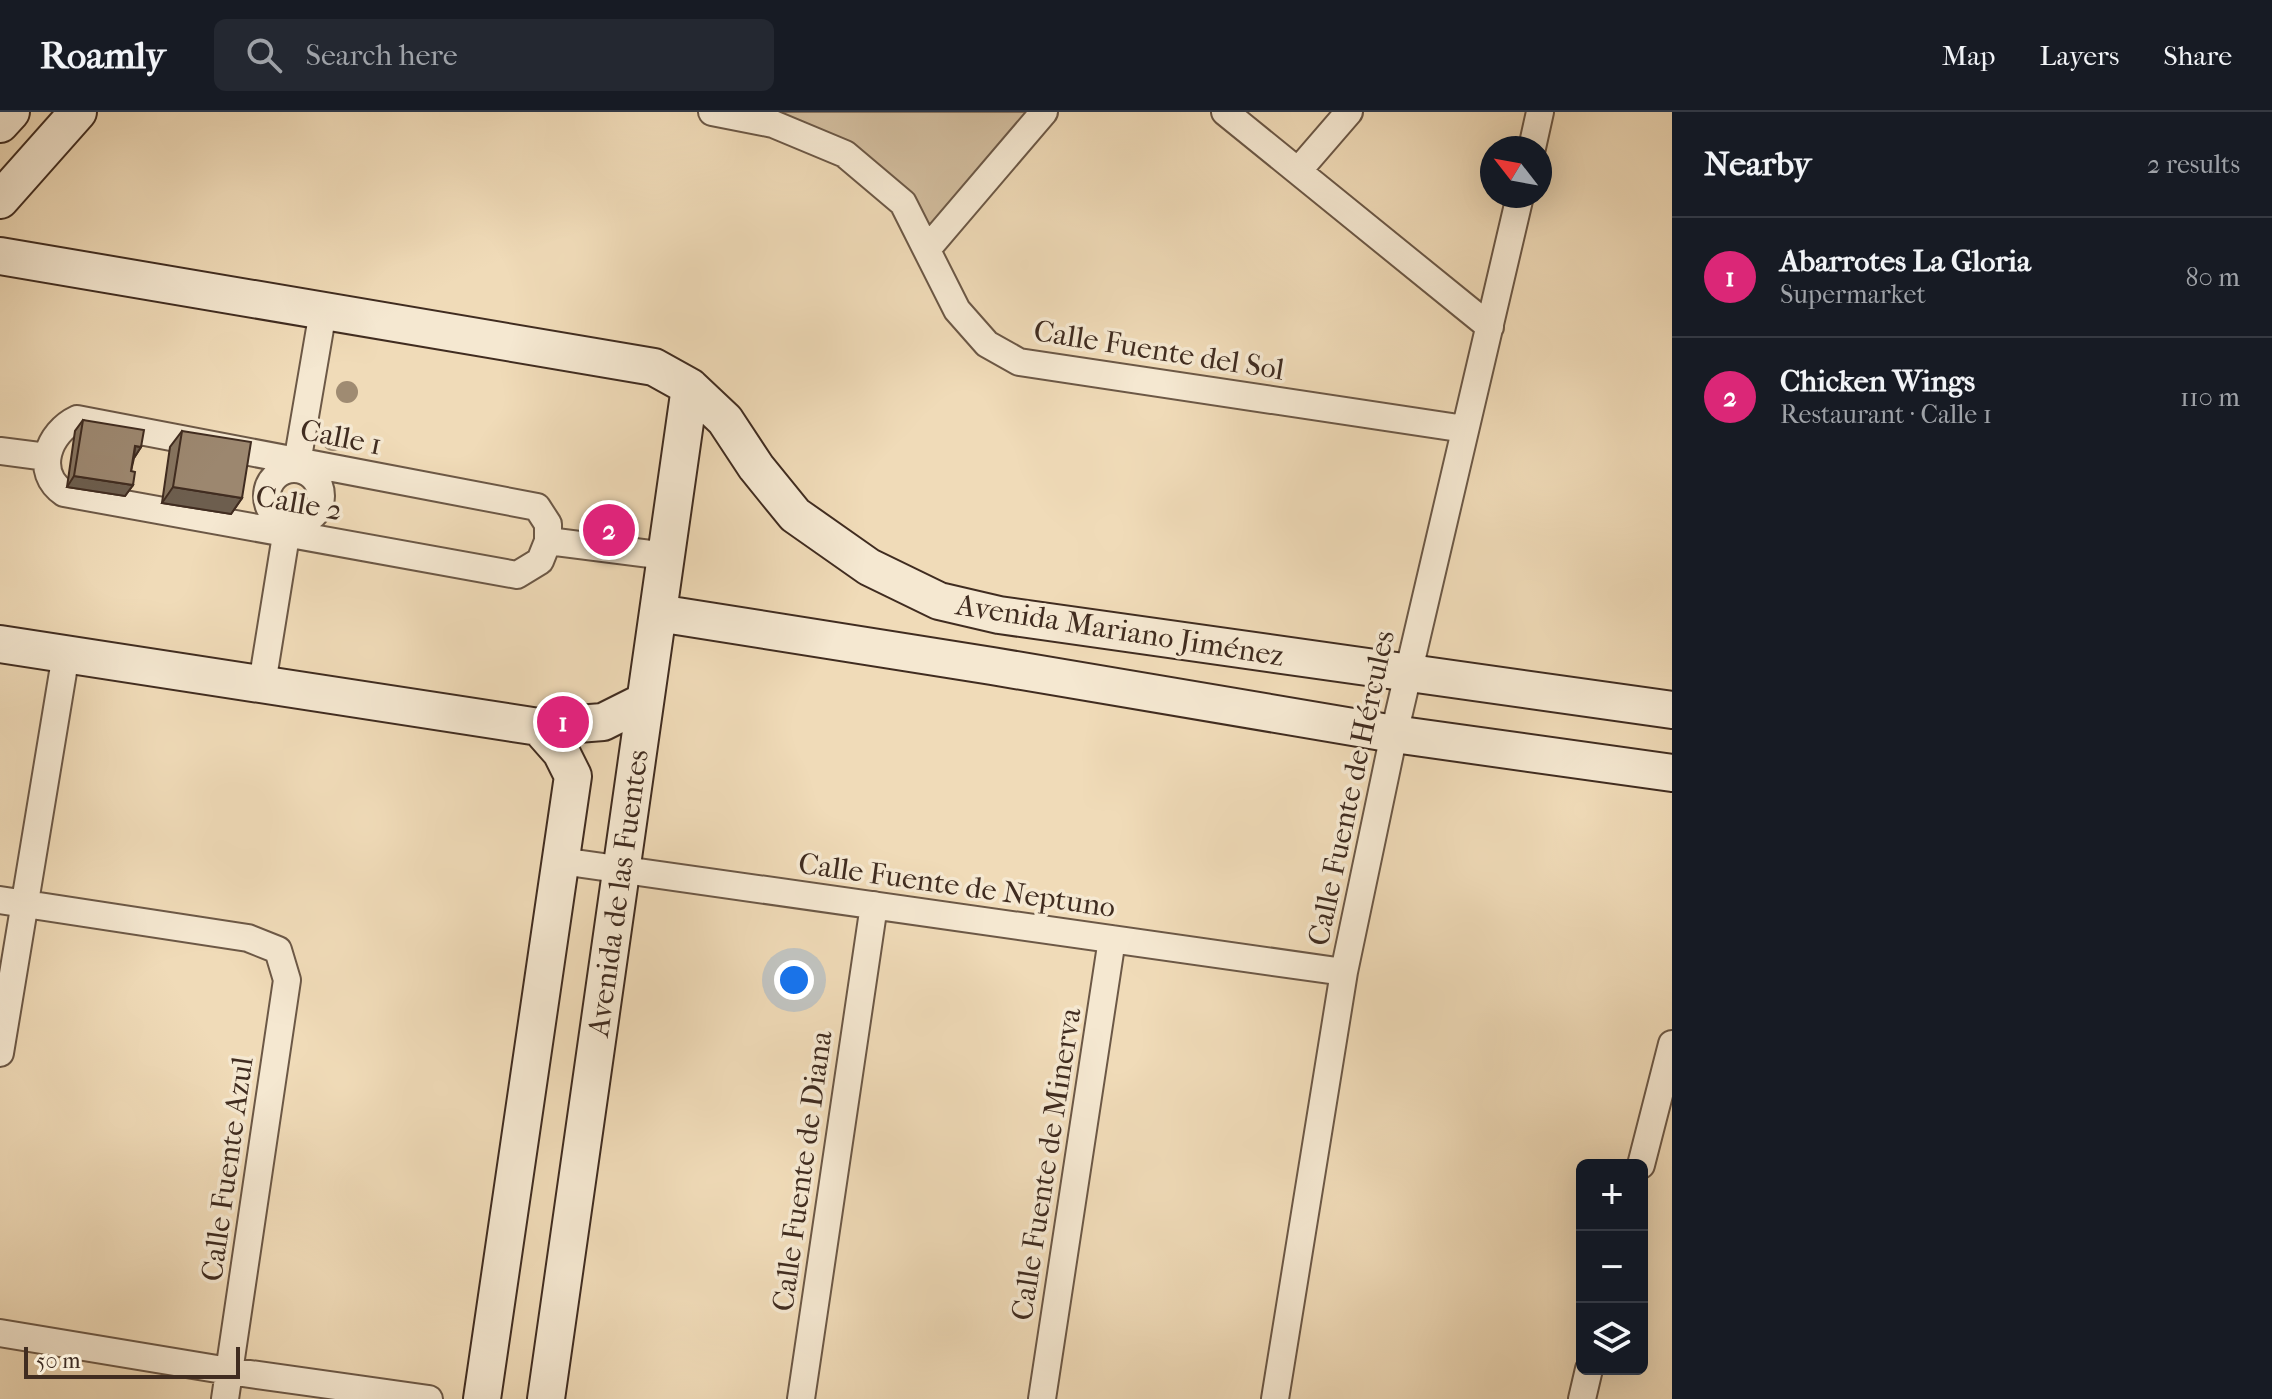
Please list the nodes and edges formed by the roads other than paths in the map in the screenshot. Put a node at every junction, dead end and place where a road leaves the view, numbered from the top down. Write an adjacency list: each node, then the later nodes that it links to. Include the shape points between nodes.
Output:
1 (11, 112): 8 (street)
2 (78, 112): 11 (street)
3 (712, 112): 13 (street, Calle Fuente del Sol, via 773,124 845,154 903,203)
4 (1044, 112): 13 (street)
5 (1225, 112): 10 (street)
6 (1349, 112): 10 (street)
7 (1540, 112): 9 (street)
8 (0, 124)
9 (1535, 136)
10 (1298, 171): 17 (street)
11 (0, 200)
12 (1517, 208): 17 (street, Calle Fuente de Hércules)
13 (928, 248): 19 (street, Calle Fuente del Sol, via 957,310 987,344 1019,362)
14 (0, 249): 15 (street, Avenida Mariano Jiménez)
15 (16, 259): 16 (street, Avenida Mariano Jiménez)
16 (323, 311): 18 (street, Avenida Mariano Jiménez, via 654,367); 22 (street)
17 (1490, 327): 19 (street, Calle Fuente de Hércules)
18 (690, 387): 25 (street, Avenida de las Fuentes); 27 (street, Avenida Mariano Jiménez, via 725,420 795,515 869,567 939,601)
19 (1465, 429): 31 (street, Calle Fuente de Hércules)
20 (0, 451): 21 (street)
21 (47, 457): 22 (street, Calle 1, via 53,437 77,419); 23 (street, Calle 2, via 55,487 64,493)
22 (297, 466): 23 (street, via 279,474 268,488 273,514); 23 (street, via 318,483 321,501 312,516); 24 (street, Calle 1, via 537,507 548,524)
23 (287, 528): 24 (street, Calle 2, via 517,575 540,561); 32 (street)
24 (548, 541): 25 (street)
25 (666, 556): 26 (street, Avenida de las Fuentes)
26 (658, 613): 30 (street, Avenida Mariano Jiménez); 33 (street, Avenida de las Fuentes)
27 (999, 615): 30 (street); 31 (street, Avenida Mariano Jiménez)
28 (0, 644): 29 (street)
29 (66, 654): 32 (street); 40 (street)
30 (992, 666): 36 (street, Avenida Mariano Jiménez)
31 (1408, 674): 34 (street, Avenida Mariano Jiménez); 36 (street, Calle Fuente de Hércules)
32 (262, 684): 35 (street)
33 (645, 701): 35 (street, via 603,722); 39 (street, Avenida de las Fuentes)
34 (1672, 710)
35 (539, 727): 38 (street, Avenida de las Fuentes, via 573,776)
36 (1394, 734): 37 (street, Avenida Mariano Jiménez); 43 (street, Calle Fuente de Hércules)
37 (1672, 773)
38 (561, 861): 39 (street, Calle Fuente de Neptuno); 52 (street, Avenida de las Fuentes)
39 (621, 869): 41 (street, Calle Fuente de Neptuno); 53 (street, Avenida de las Fuentes)
40 (12, 902): 45 (street); 48 (street, Calle Fuente Azul, via 248,938 278,950 287,980)
41 (874, 905): 42 (street, Calle Fuente de Neptuno); 54 (street, Calle Fuente de Diana)
42 (1112, 939): 43 (street, Calle Fuente de Neptuno); 55 (street, Calle Fuente de Minerva)
43 (1344, 972): 56 (street, Calle Fuente de Hércules)
44 (1672, 1044): 46 (street)
45 (0, 1053)
46 (1643, 1159)
47 (0, 1333): 48 (street)
48 (229, 1371): 50 (street, Calle Fuente Azul); 51 (street)
49 (1588, 1375): 57 (street)
50 (225, 1399)
51 (429, 1399)
52 (482, 1399)
53 (546, 1399)
54 (801, 1399)
55 (1042, 1399)
56 (1275, 1399)
57 (1582, 1399)

